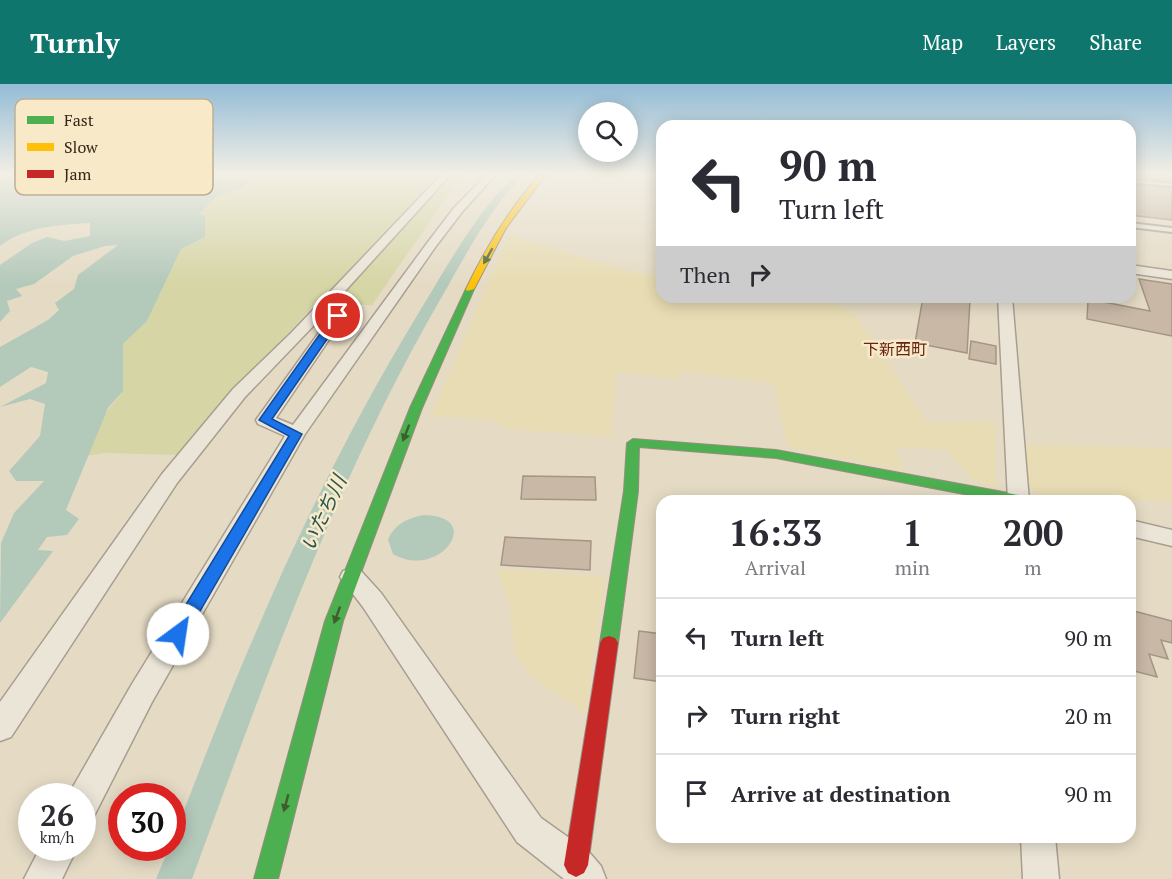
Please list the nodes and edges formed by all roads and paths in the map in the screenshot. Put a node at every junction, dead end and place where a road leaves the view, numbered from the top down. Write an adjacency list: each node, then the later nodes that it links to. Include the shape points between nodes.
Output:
1 (413, 210): 9 (street)
2 (458, 210): 10 (street)
3 (515, 210): 15 (street, one-way to 15, via 477,273 416,408)
4 (1136, 226): 5 (lane)
5 (1172, 230)
6 (1136, 270): 7 (street)
7 (1172, 275)
8 (1005, 303): 12 (street)
9 (315, 315): 10 (street, via 338,316 265,420); 16 (street, via 239,393 169,479)
10 (296, 434): 17 (street, via 142,693)
11 (990, 495): 20 (street, via 776,454 633,443 631,491)
12 (1021, 495)
13 (1136, 529): 14 (street)
14 (1172, 538)
15 (351, 577): 20 (street, via 372,600 529,830); 22 (street, one-way to 22, via 334,621)
16 (0, 727)
17 (93, 783)
18 (1038, 843): 23 (street)
19 (52, 861): 21 (street)
20 (582, 872)
21 (42, 879)
22 (266, 879)
23 (1041, 879)

